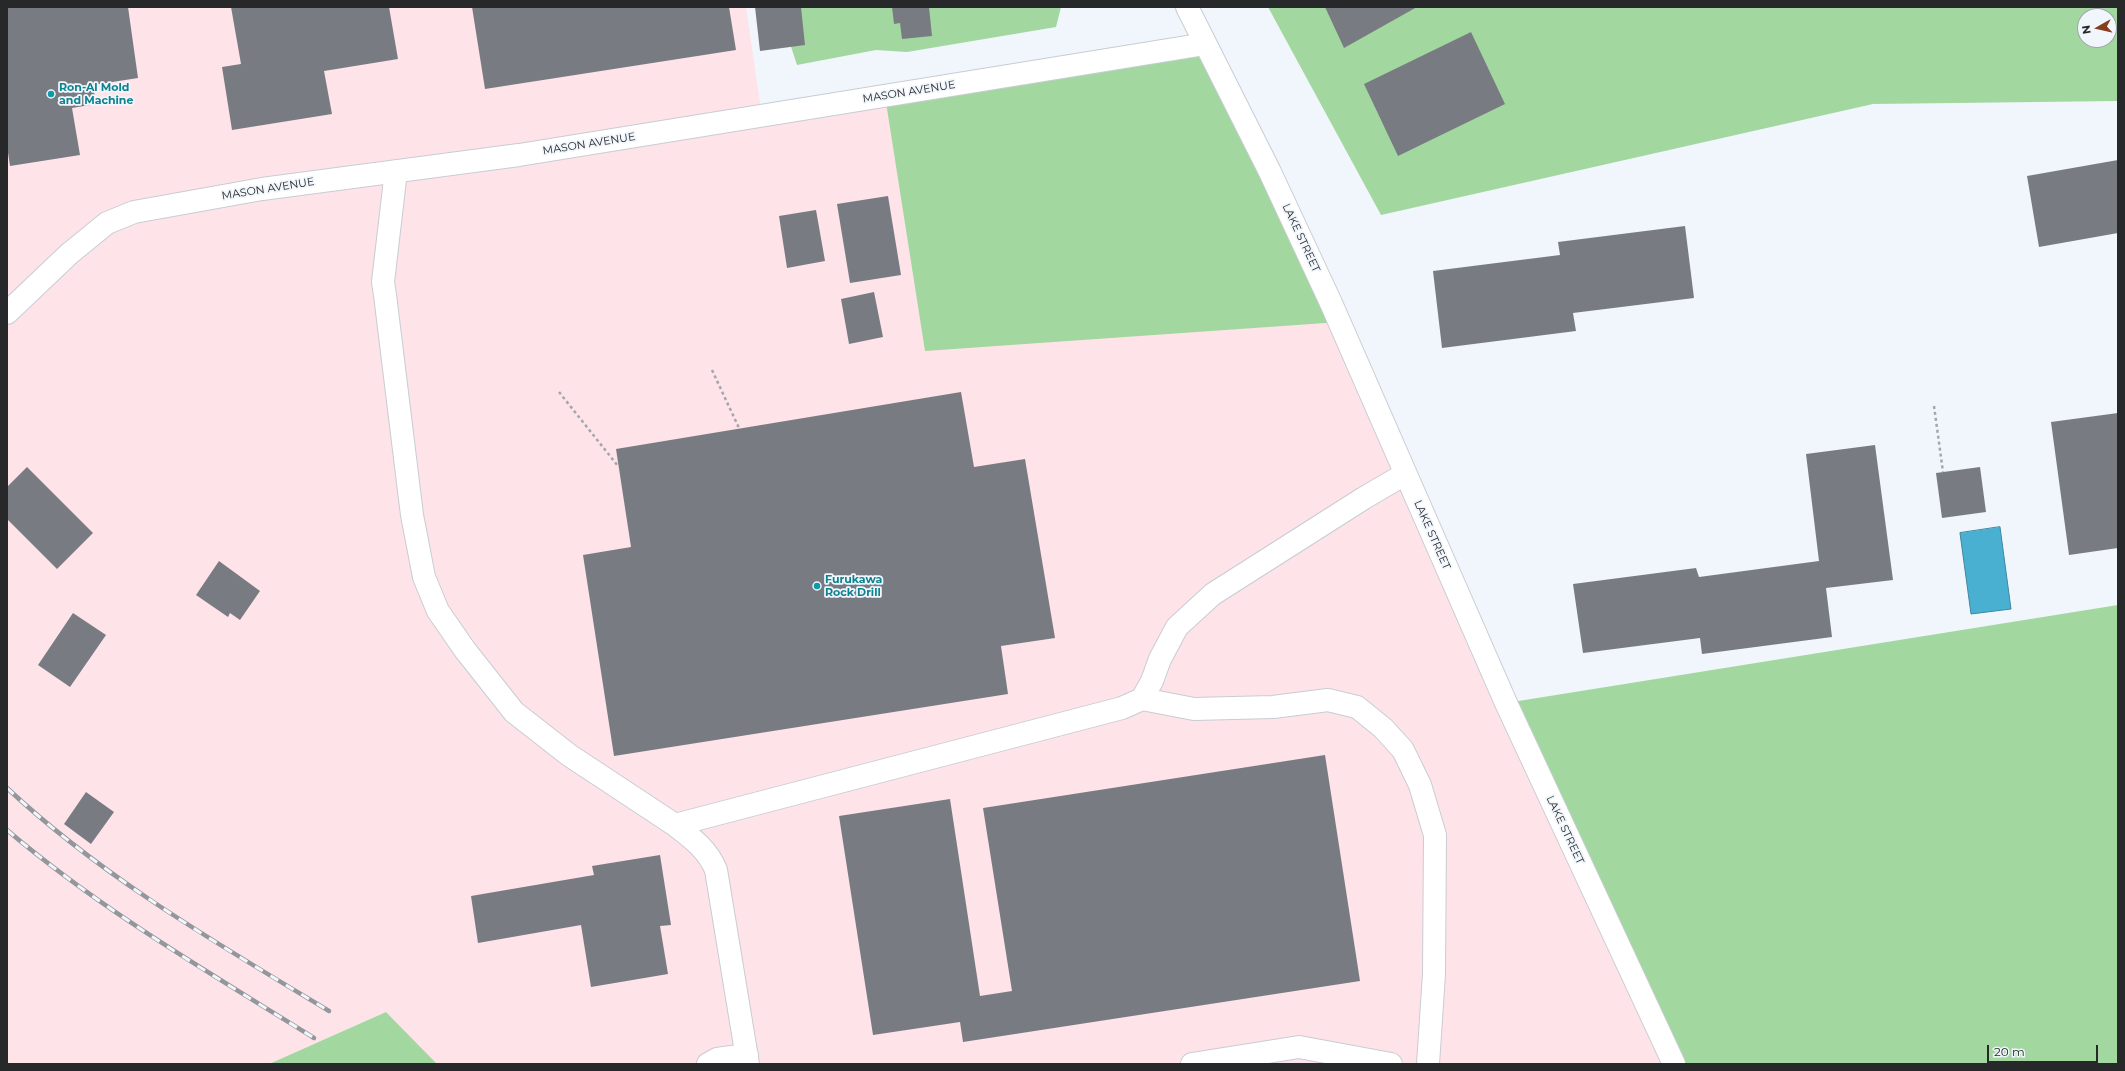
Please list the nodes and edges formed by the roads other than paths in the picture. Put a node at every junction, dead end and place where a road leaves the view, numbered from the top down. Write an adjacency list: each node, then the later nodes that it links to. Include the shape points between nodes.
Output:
1 (1187, 7): 2 (street, LAKE STREET)
2 (1205, 44): 3 (street, MASON AVENUE, via 519,155); 5 (street, LAKE STREET, via 1292,219)
3 (396, 171): 4 (street, MASON AVENUE, via 262,189 134,212 107,223 69,254); 7 (street, via 383,282 384,295 412,515 424,577 438,611 514,712 569,755)
4 (7, 313)
5 (1406, 474): 6 (street, via 1213,594 1177,627); 14 (street, LAKE STREET, via 1506,703)
6 (1142, 699): 7 (street, via 1122,708); 13 (street, via 1194,709 1273,707 1328,700 1357,707 1383,728 1403,750 1420,785 1435,835 1434,974)
7 (675, 825): 9 (street, via 701,846 712,859 716,870)
8 (1281, 1057): 11 (street); 12 (street, via 1300,1047)
9 (747, 1059): 10 (street, via 717,1060)
10 (708, 1064)
11 (1192, 1064)
12 (1391, 1064)
13 (1428, 1064)
14 (1674, 1064)

